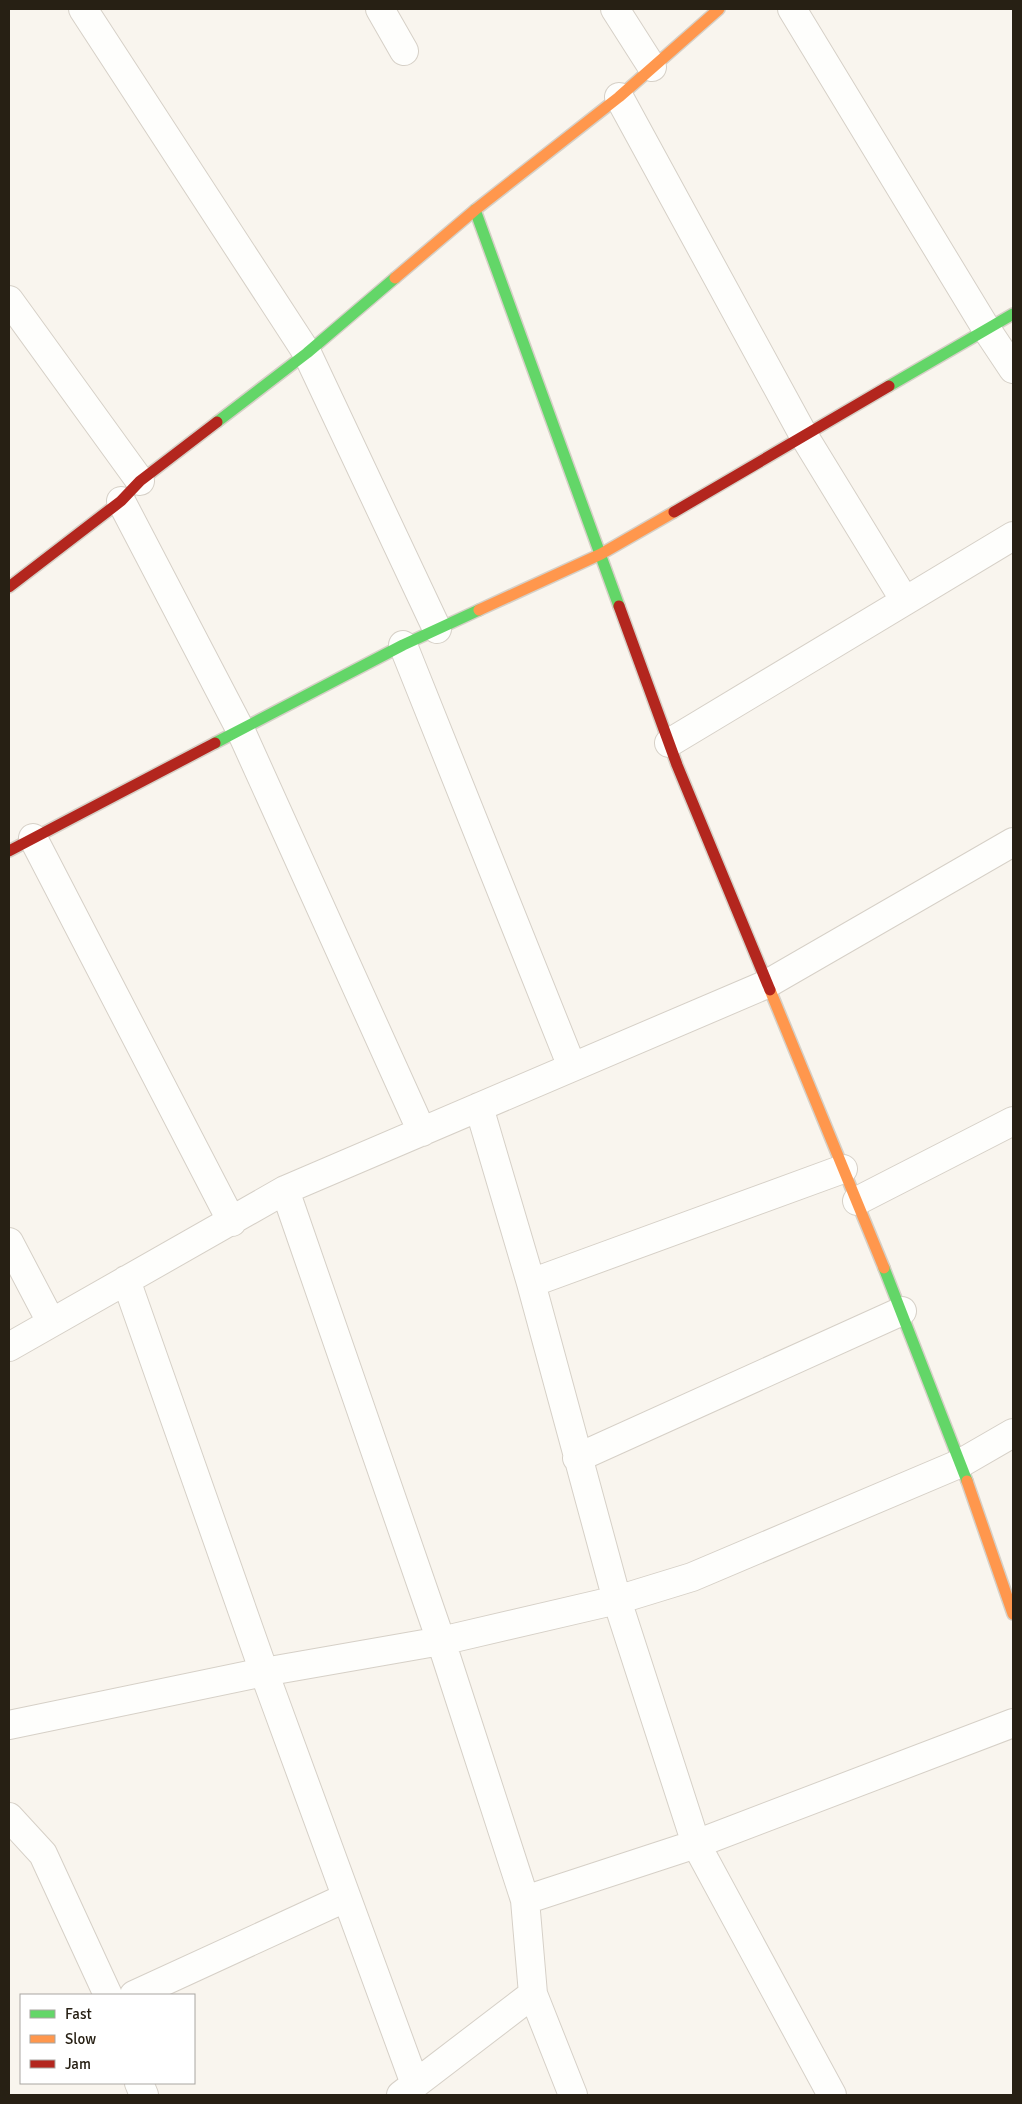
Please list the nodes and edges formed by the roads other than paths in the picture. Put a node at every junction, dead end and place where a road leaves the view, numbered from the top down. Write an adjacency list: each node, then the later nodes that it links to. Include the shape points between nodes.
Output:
1 (83, 9): 13 (street)
2 (380, 9): 6 (street)
3 (614, 9): 7 (street)
4 (719, 9): 7 (street)
5 (792, 9): 12 (street)
6 (404, 51)
7 (652, 67): 8 (street)
8 (619, 97): 9 (street); 15 (street)
9 (475, 210): 13 (street); 19 (street)
10 (9, 300): 16 (street)
11 (1013, 314): 12 (street)
12 (987, 330): 14 (street); 15 (street)
13 (307, 353): 16 (street); 22 (street)
14 (1013, 369)
15 (804, 436): 19 (street); 21 (street)
16 (140, 481): 17 (street)
17 (121, 501): 20 (street); 24 (street)
18 (1013, 536): 21 (street)
19 (601, 554): 22 (street); 25 (street)
20 (9, 587)
21 (905, 601): 25 (street)
22 (437, 629): 23 (street)
23 (403, 645): 24 (street); 30 (street)
24 (240, 729): 26 (street); 33 (street)
25 (669, 743): 29 (street)
26 (32, 838): 28 (street); 37 (street)
27 (1013, 842): 29 (street)
28 (9, 851)
29 (767, 984): 30 (street); 34 (street)
30 (572, 1067): 31 (street)
31 (479, 1107): 33 (street); 40 (street)
32 (1013, 1121): 36 (street)
33 (422, 1132): 35 (street)
34 (843, 1169): 36 (street); 40 (street)
35 (285, 1190): 37 (street); 50 (street)
36 (857, 1201): 41 (street)
37 (232, 1222): 39 (street)
38 (9, 1242): 42 (street)
39 (126, 1280): 42 (street); 51 (street)
40 (531, 1282): 45 (street)
41 (902, 1311): 45 (street); 46 (street)
42 (51, 1322): 43 (street)
43 (9, 1347)
44 (1013, 1434): 46 (street)
45 (577, 1458): 48 (street)
46 (962, 1463): 47 (street); 48 (street, via 692,1577)
47 (1007, 1573): 49 (street)
48 (617, 1600): 50 (street); 55 (street)
49 (1013, 1614)
50 (441, 1641): 51 (street); 57 (street)
51 (264, 1672): 53 (street); 56 (street)
52 (1013, 1722): 55 (street)
53 (9, 1725)
54 (9, 1817): 58 (street, via 43,1854)
55 (696, 1844): 57 (street); 63 (street)
56 (345, 1898): 59 (street); 61 (street)
57 (525, 1900): 60 (street)
58 (108, 1994)
59 (136, 1994)
60 (533, 1994): 61 (street); 62 (street)
61 (408, 2090)
62 (573, 2095)
63 (832, 2095)

